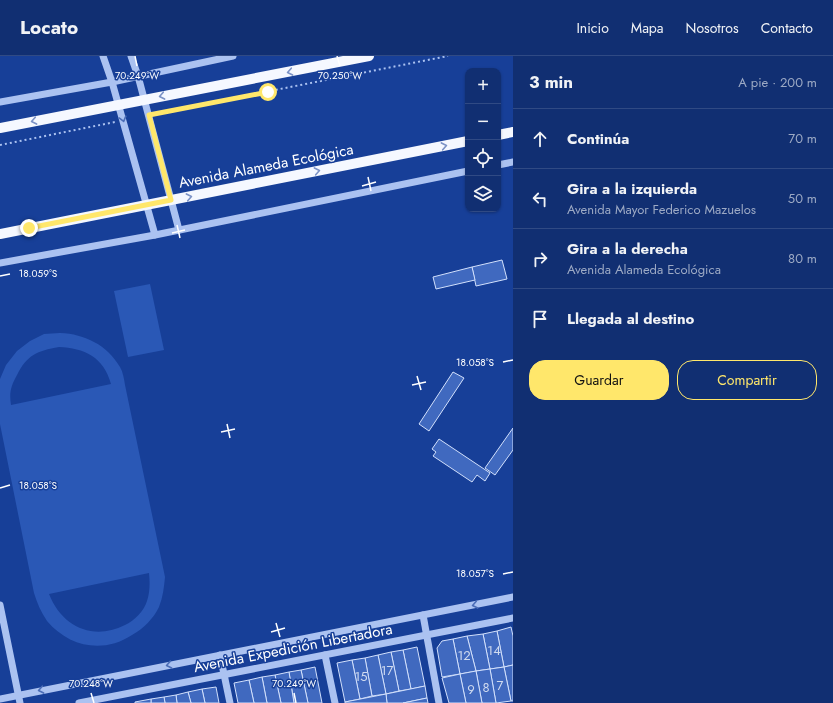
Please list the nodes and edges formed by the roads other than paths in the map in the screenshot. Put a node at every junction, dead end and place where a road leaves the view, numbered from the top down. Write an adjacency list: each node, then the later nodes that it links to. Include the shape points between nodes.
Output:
1 (103, 56): 6 (street)
2 (131, 56): 5 (street)
3 (233, 56): 5 (street)
4 (369, 56): 7 (main road, one-way to 7)
5 (138, 76): 6 (street); 7 (street)
6 (112, 82): 8 (street); 9 (street)
7 (144, 100): 9 (main road); 17 (street)
8 (0, 102)
9 (119, 105): 10 (main road, one-way to 10); 18 (street, one-way to 18)
10 (0, 128)
11 (513, 132): 12 (main road)
12 (501, 134)
13 (465, 142): 17 (main road, Avenida Alameda Ecológica, one-way to 13)
14 (513, 162): 15 (street)
15 (501, 164)
16 (465, 172): 19 (street)
17 (171, 200): 18 (main road, Avenida Alameda Ecológica); 19 (street)
18 (146, 205): 20 (main road, Avenida Alameda Ecológica); 21 (street)
19 (179, 230): 21 (street)
20 (0, 234)
21 (155, 235): 22 (street)
22 (0, 263)
23 (513, 597): 25 (street, Avenida Expedición Libertadora, one-way to 25)
24 (0, 605): 32 (street)
25 (423, 615): 27 (street); 28 (street, Avenida Expedición Libertadora)
26 (513, 618): 27 (street, Avenida Expedición Libertadora)
27 (427, 634): 29 (street, Avenida Expedición Libertadora); 39 (street)
28 (220, 655): 30 (street); 32 (street, Avenida Expedición Libertadora, one-way to 32)
29 (325, 655): 30 (street, Avenida Expedición Libertadora); 38 (street)
30 (225, 674): 31 (street, Avenida Expedición Libertadora); 37 (street)
31 (122, 694): 35 (street, Avenida Expedición Libertadora); 36 (street)
32 (18, 695): 33 (street, Avenida Expedición Libertadora); 34 (street)
33 (0, 699)
34 (20, 703)
35 (79, 703)
36 (124, 703)
37 (230, 703)
38 (335, 703)
39 (439, 703)

